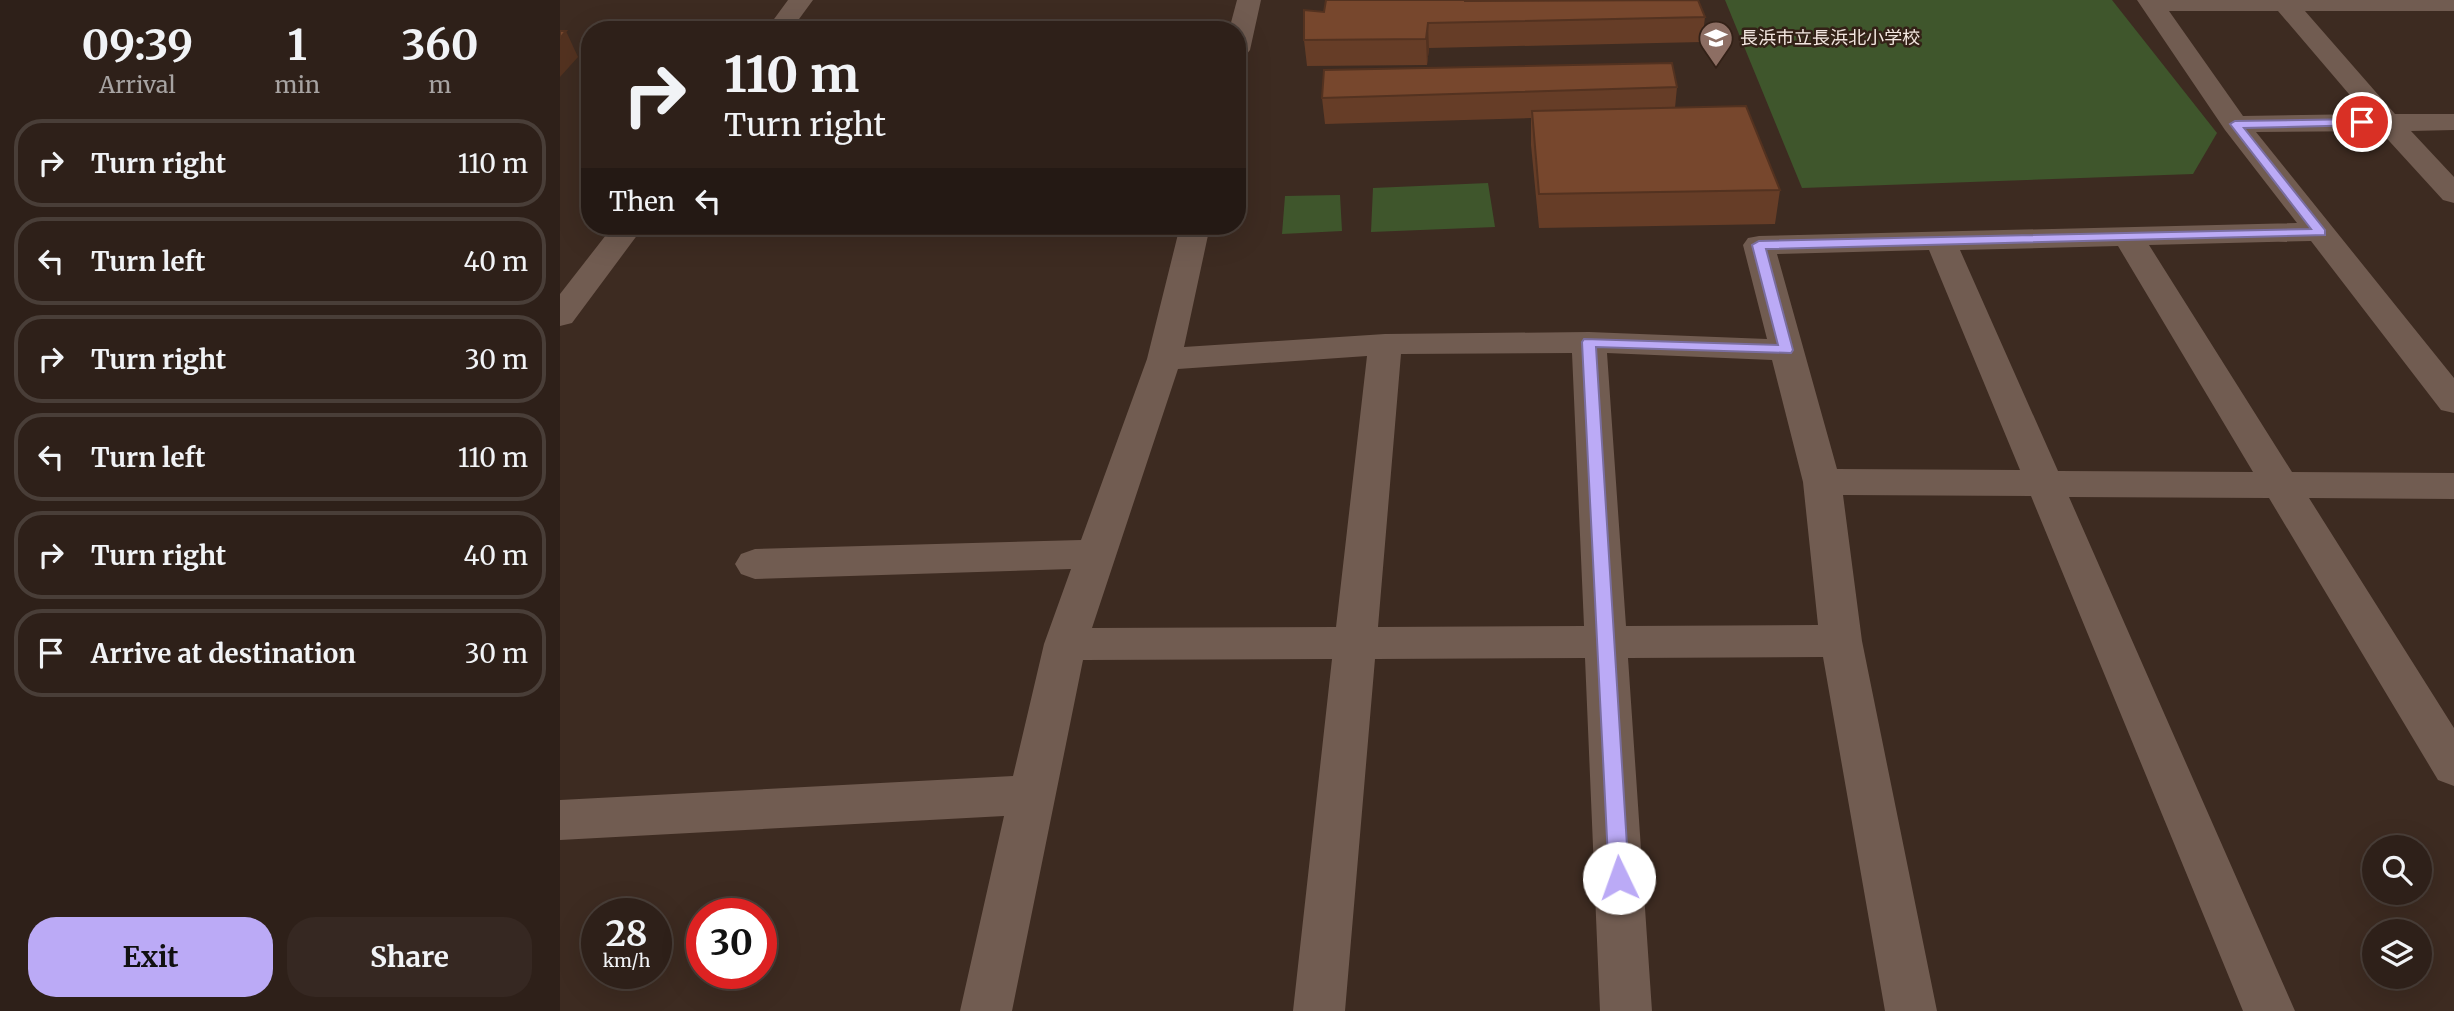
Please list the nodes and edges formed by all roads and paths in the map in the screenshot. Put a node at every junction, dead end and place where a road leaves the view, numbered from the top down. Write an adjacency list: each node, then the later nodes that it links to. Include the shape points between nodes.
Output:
1 (801, 0): 6 (street)
2 (1249, 0): 7 (street)
3 (2150, 2): 4 (street); 10 (street)
4 (2285, 4): 5 (street); 8 (street)
5 (2454, 4)
6 (785, 21)
7 (1244, 21)
8 (2387, 122): 9 (street); 10 (street); 11 (street)
9 (2454, 122)
10 (2235, 124): 12 (street)
11 (2454, 194)
12 (2320, 232): 15 (street); 22 (street)
13 (622, 235): 17 (street)
14 (1193, 235): 21 (street)
15 (2128, 237): 16 (street); 26 (street)
16 (1941, 241): 20 (street, via 1759,245); 25 (street)
17 (560, 316)
18 (1589, 342): 19 (street); 20 (street); 30 (street)
19 (1385, 344): 21 (street); 32 (street)
20 (1786, 350): 24 (street)
21 (1164, 359): 28 (street)
22 (2438, 362): 23 (street)
23 (2454, 402)
24 (1822, 482): 25 (street); 31 (street)
25 (2044, 483): 26 (street); 41 (street)
26 (2282, 484): 27 (street); 34 (street)
27 (2454, 486)
28 (1097, 554): 29 (street); 33 (street)
29 (755, 564)
30 (1606, 640): 31 (street); 32 (street); 39 (street)
31 (1841, 641): 40 (street)
32 (1355, 643): 33 (street); 38 (street)
33 (1065, 644): 35 (street)
34 (2454, 767)
35 (1032, 795): 36 (street); 37 (street)
36 (560, 820)
37 (986, 1011)
38 (1319, 1011)
39 (1626, 1011)
40 (1911, 1011)
41 (2269, 1011)

